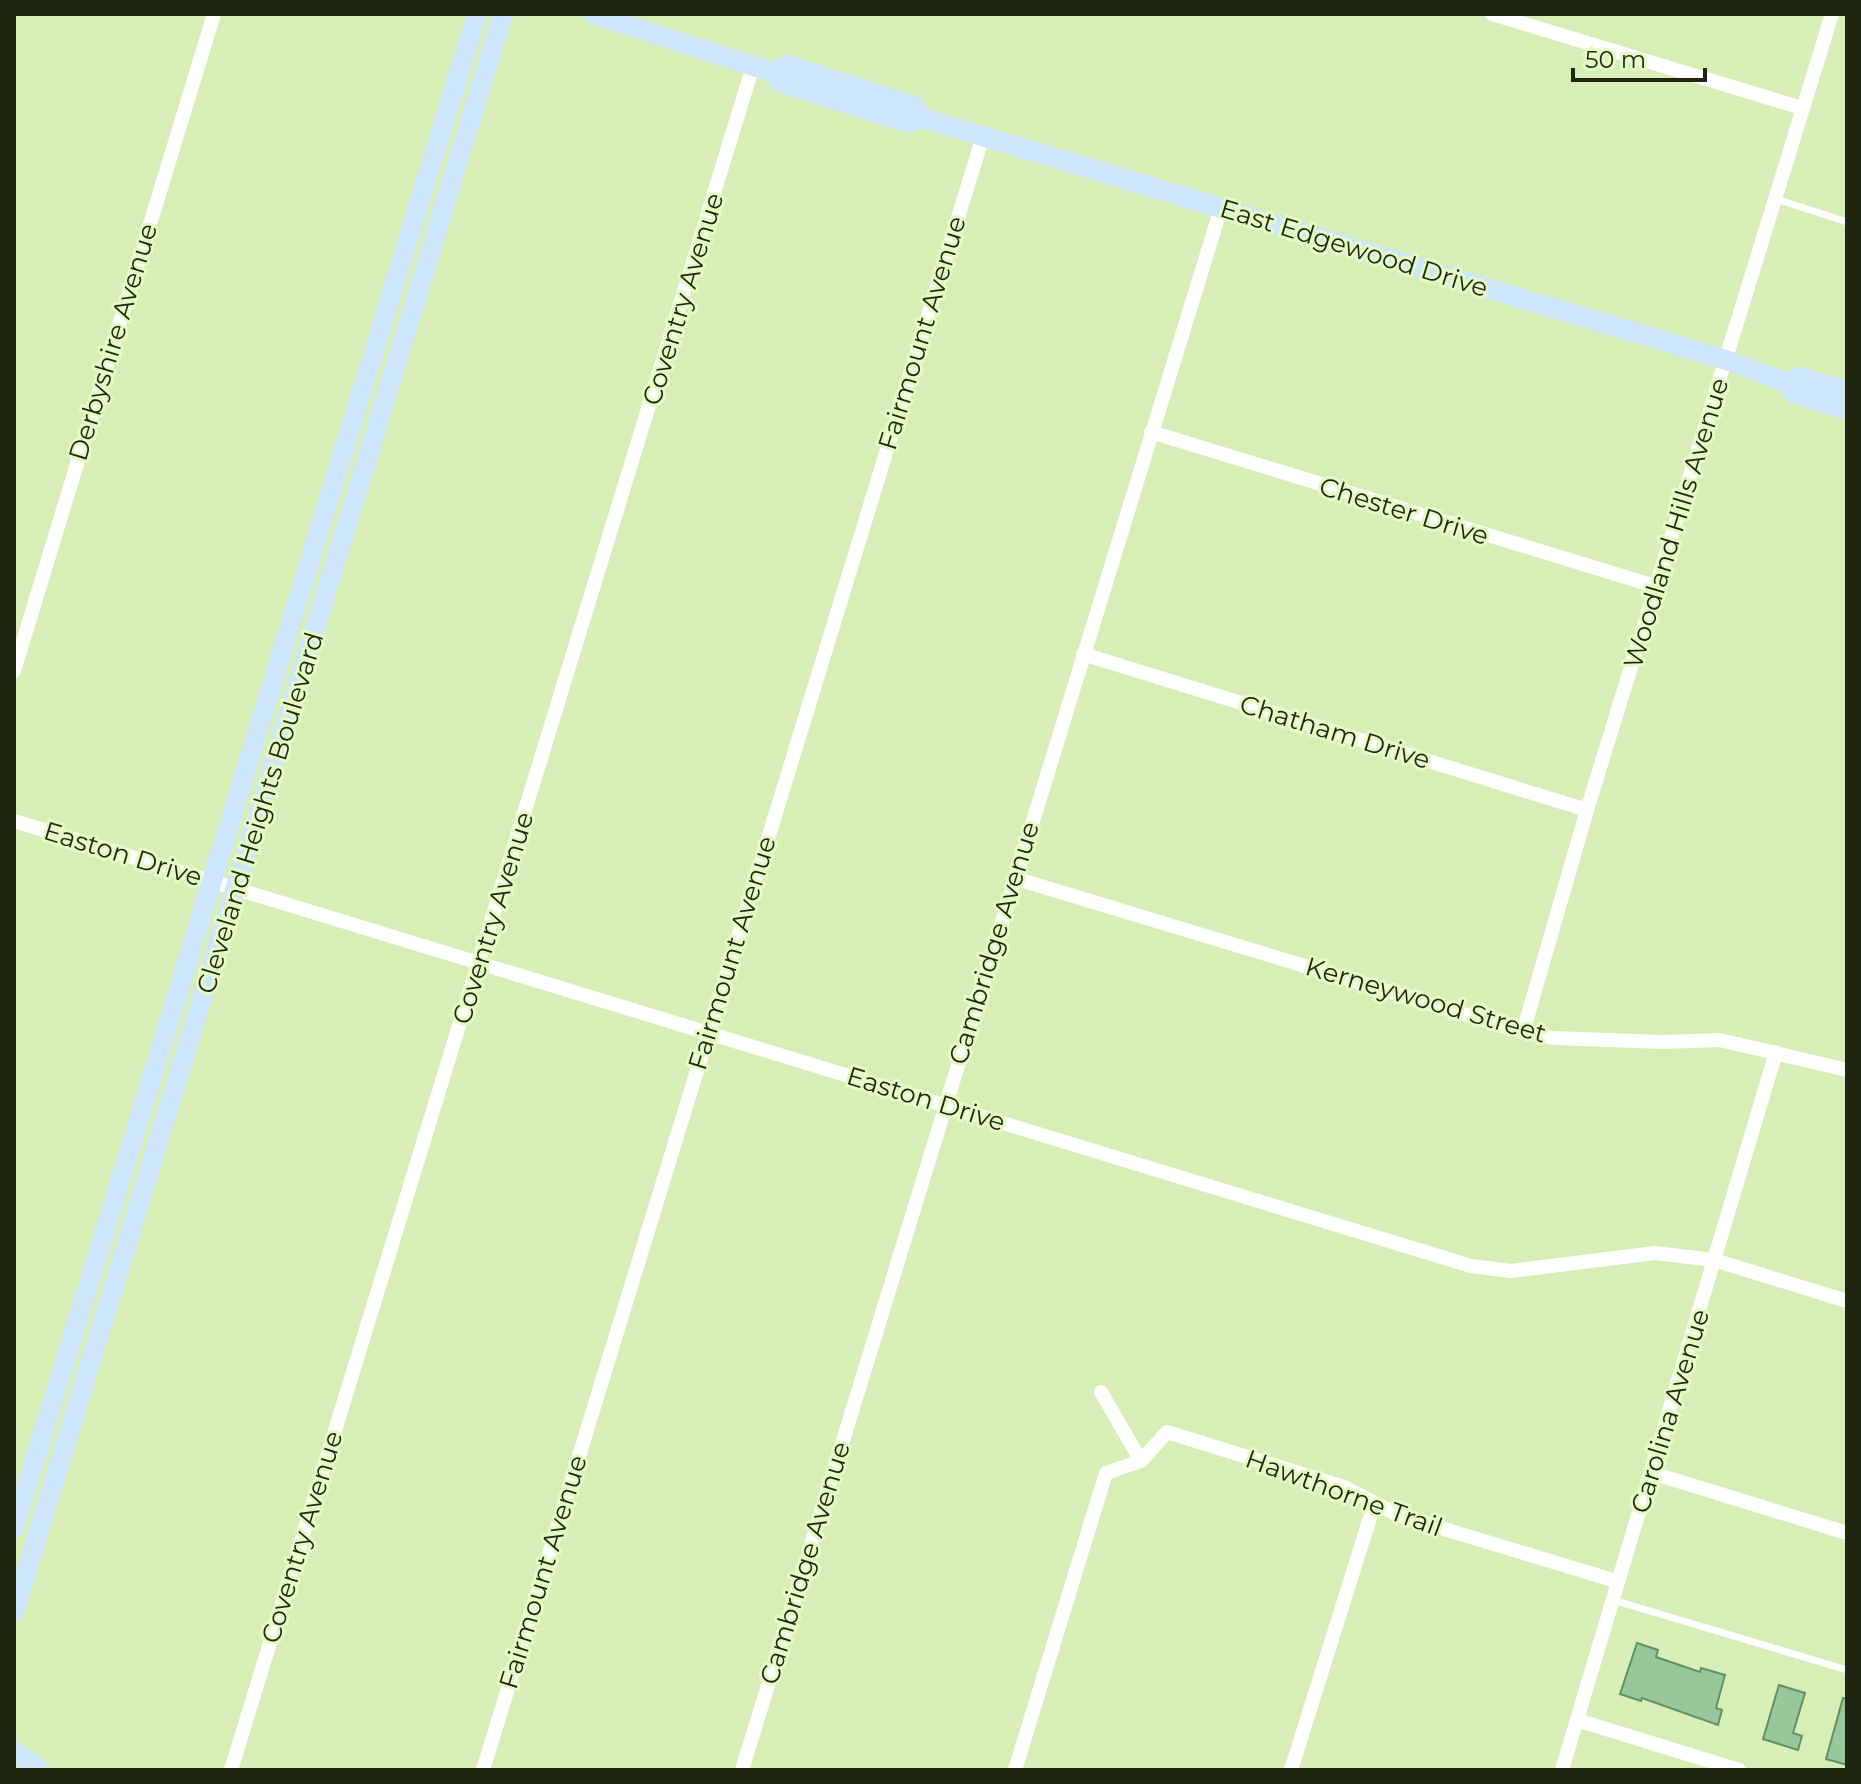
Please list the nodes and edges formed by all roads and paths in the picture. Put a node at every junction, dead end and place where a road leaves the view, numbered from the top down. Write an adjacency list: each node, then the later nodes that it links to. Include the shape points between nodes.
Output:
1 (214, 14): 22 (street, Derbyshire Avenue)
2 (477, 14): 17 (street, Cleveland Heights Boulevard)
3 (503, 14): 19 (street, Cleveland Heights Boulevard)
4 (593, 14): 7 (street, East Edgewood Drive)
5 (1492, 14): 8 (street)
6 (1832, 14): 8 (street, Woodland Hills Avenue)
7 (762, 69): 9 (street, East Edgewood Drive, via 781,83 909,123 922,118); 28 (street, Coventry Avenue)
8 (1802, 108): 10 (street, Woodland Hills Avenue)
9 (983, 136): 11 (street, East Edgewood Drive); 29 (street, Fairmount Avenue)
10 (1776, 199): 12 (lane); 13 (street, Woodland Hills Avenue)
11 (1221, 208): 13 (street, East Edgewood Drive); 18 (street, Cambridge Avenue)
12 (1847, 222)
13 (1726, 360): 14 (street, East Edgewood Drive); 20 (street, Woodland Hills Avenue)
14 (1785, 382): 15 (street, East Edgewood Drive, via 1800,377); 16 (street, East Edgewood Drive, via 1795,394)
15 (1847, 391)
16 (1847, 410)
17 (351, 432): 19 (street); 26 (street, Cleveland Heights Boulevard)
18 (1151, 432): 20 (street, Chester Drive); 21 (street, Cambridge Avenue)
19 (374, 440): 27 (street, Cleveland Heights Boulevard)
20 (1658, 587): 23 (street, Woodland Hills Avenue)
21 (1083, 654): 23 (street, Chatham Drive); 25 (street, Cambridge Avenue)
22 (14, 671)
23 (1587, 810): 30 (street, Woodland Hills Avenue)
24 (14, 821): 26 (street, Easton Drive)
25 (1014, 878): 30 (street, Kerneywood Street); 33 (street, Cambridge Avenue)
26 (214, 882): 27 (street, Easton Drive); 35 (street, Cleveland Heights Boulevard)
27 (237, 889): 28 (street, Easton Drive); 37 (street, Cleveland Heights Boulevard)
28 (480, 963): 29 (street, Easton Drive); 51 (street, Coventry Avenue)
29 (709, 1032): 33 (street, Easton Drive); 52 (street, Fairmount Avenue)
30 (1523, 1032): 31 (street, Kerneywood Street, via 1553,1038 1708,1039)
31 (1776, 1052): 32 (street, Kerneywood Street); 34 (street, Carolina Avenue)
32 (1847, 1070)
33 (944, 1105): 34 (street, Easton Drive, via 1471,1266 1511,1271 1655,1253); 53 (street, Cambridge Avenue)
34 (1714, 1260): 36 (street, Easton Drive); 40 (street, Carolina Avenue)
35 (85, 1300): 37 (street); 42 (street, Cleveland Heights Boulevard)
36 (1847, 1301)
37 (108, 1307): 46 (street, Cleveland Heights Boulevard)
38 (1101, 1392): 39 (street)
39 (1141, 1461): 41 (street, Hawthorne Trail, via 1167,1432 1344,1487); 54 (street, Hawthorne Trail, via 1106,1473)
40 (1652, 1473): 43 (street); 44 (street, Carolina Avenue)
41 (1374, 1505): 44 (street, Hawthorne Trail); 55 (street)
42 (14, 1528)
43 (1847, 1533)
44 (1616, 1581): 45 (street, Carolina Avenue)
45 (1611, 1599): 47 (lane); 48 (street, Carolina Avenue)
46 (14, 1612)
47 (1847, 1670)
48 (1577, 1720): 56 (street, Carolina Avenue); 57 (street)
49 (14, 1751): 50 (street)
50 (40, 1770)
51 (231, 1770)
52 (483, 1770)
53 (742, 1770)
54 (1015, 1770)
55 (1291, 1770)
56 (1562, 1770)
57 (1739, 1770)

